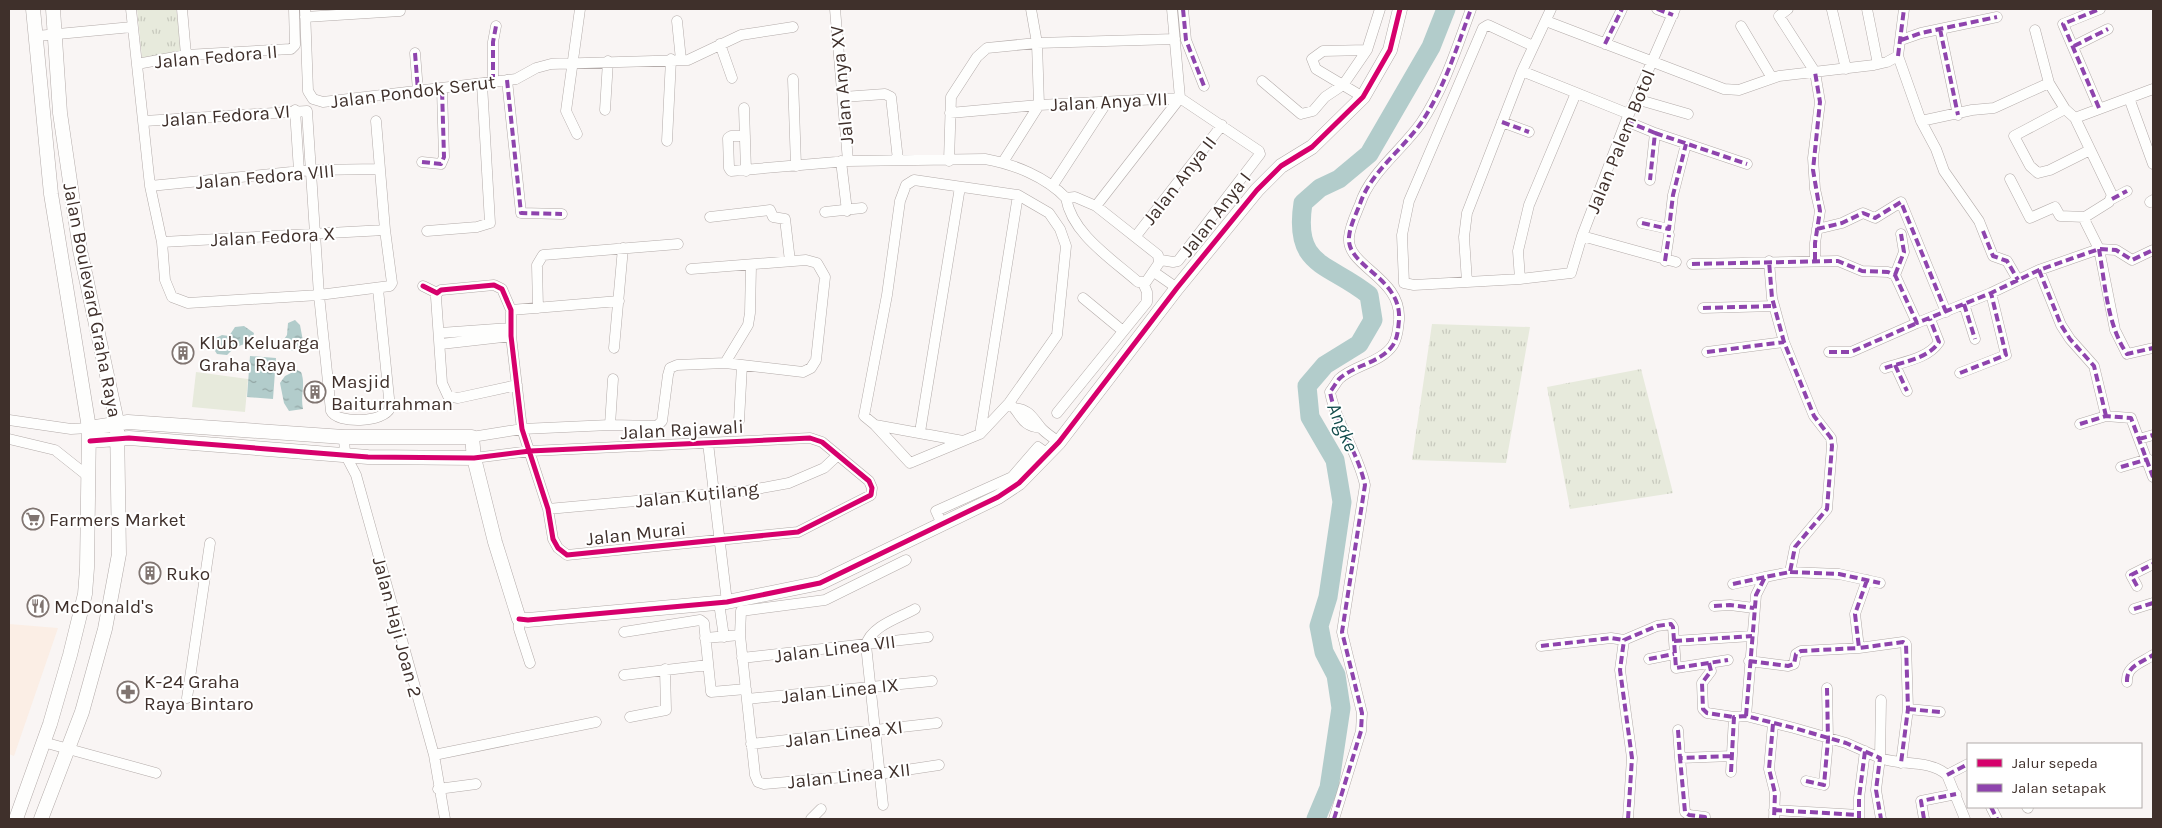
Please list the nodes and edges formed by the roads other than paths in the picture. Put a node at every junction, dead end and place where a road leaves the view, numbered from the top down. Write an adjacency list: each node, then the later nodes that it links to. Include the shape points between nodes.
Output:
1 (34, 9): 36 (street, Jalan Boulevard Graha Raya)
2 (53, 9): 35 (street, Jalan Boulevard Graha Raya)
3 (132, 9): 30 (street)
4 (182, 9): 46 (street)
5 (294, 9): 46 (street, Jalan Fedora II, via 294,48)
6 (580, 9): 50 (street)
7 (835, 9): 72 (street, Jalan Anya XV)
8 (1031, 9): 39 (street, Jalan Anya VII)
9 (1172, 9): 37 (street)
10 (1183, 9): 66 (street, via 1186,40)
11 (1380, 9): 44 (street)
12 (1400, 9): 71 (street, via 1390,50)
13 (1471, 9): 311 (street, via 1450,66 1421,122 1375,178 1361,201 1348,238 1355,258 1379,276 1400,309 1398,334 1392,346 1384,354 1339,379 1330,392 1365,485 1342,632 1362,713 1361,731)
14 (1551, 9): 26 (street)
15 (1622, 9): 41 (street)
16 (1657, 9): 23 (street)
17 (1788, 9): 56 (street, via 1779,16)
18 (1867, 9): 53 (street)
19 (1904, 9): 38 (street)
20 (2100, 9): 43 (street, via 2063,24)
21 (1832, 10): 54 (street)
22 (400, 11): 24 (street)
23 (1674, 12): 51 (street, Jalan Palem Botol)
24 (305, 13): 69 (street, Jalan Pondok Serut, via 308,91 313,99 323,102)
25 (1997, 17): 32 (street)
26 (1546, 21): 41 (street); 42 (street)
27 (677, 22): 48 (street)
28 (496, 26): 62 (street)
29 (1741, 26): 58 (street)
30 (132, 27): 35 (street); 52 (street)
31 (793, 27): 40 (street, Jalan Pondok Serut, via 741,35)
32 (1940, 29): 38 (street); 85 (street)
33 (2108, 29): 43 (street)
34 (2034, 30): 63 (street)
35 (56, 34): 36 (street); 190 (street, Jalan Boulevard Graha Raya, via 60,113 80,250)
36 (36, 36): 192 (street, Jalan Boulevard Graha Raya, via 51,194)
37 (1175, 39): 39 (street); 73 (street)
38 (1901, 40): 47 (street)
39 (1037, 43): 77 (street, Jalan Anya VII); 83 (street, via 987,48 981,52 951,97)
40 (720, 44): 48 (street, Jalan Pondok Serut, via 694,58); 57 (street)
41 (1605, 44): 51 (street)
42 (1533, 46): 55 (street); 154 (street, via 1488,25 1483,28 1410,201 1402,235 1404,283 1414,286)
43 (2074, 46): 79 (street)
44 (1367, 50): 65 (street); 65 (street, via 1323,51 1312,59 1316,69)
45 (415, 53): 69 (street)
46 (186, 56): 52 (street, Jalan Fedora II)
47 (1898, 56): 53 (street); 89 (street)
48 (676, 59): 49 (street, Jalan Pondok Serut); 97 (street)
49 (608, 61): 50 (street, Jalan Pondok Serut); 82 (street)
50 (573, 62): 60 (street, Jalan Pondok Serut, via 543,66); 95 (street, via 566,111)
51 (1652, 63): 58 (street, via 1724,89 1739,90); 75 (street, Jalan Palem Botol)
52 (137, 64): 88 (street)
53 (1878, 64): 54 (street)
54 (1846, 69): 56 (street)
55 (1522, 71): 70 (street); 91 (street)
56 (1815, 72): 58 (street); 130 (street, via 1820,102 1813,158 1820,211)
57 (732, 78)
58 (1772, 78)
59 (793, 79): 107 (street)
60 (507, 80): 62 (street, Jalan Pondok Serut); 125 (street, via 521,213)
61 (1262, 81): 65 (street, via 1301,114 1313,111 1325,97)
62 (493, 82): 64 (street, Jalan Pondok Serut)
63 (2049, 83): 80 (street); 85 (street, via 1994,108)
64 (482, 84): 67 (street, Jalan Pondok Serut); 131 (street, via 490,223)
65 (1343, 85): 71 (street)
66 (1204, 86)
67 (442, 89): 69 (street, Jalan Pondok Serut); 103 (street, via 444,157 440,164)
68 (2153, 89): 74 (street)
69 (418, 91)
70 (1576, 93): 86 (street); 152 (street, via 1529,206 1518,252)
71 (1363, 97): 157 (street, via 1312,147 1281,166 1256,190)
72 (843, 98): 100 (street, via 885,94 893,100); 101 (street, Jalan Anya XV)
73 (1180, 98): 76 (street, Jalan Anya VII); 92 (street); 121 (street)
74 (2129, 98): 79 (street); 106 (street)
75 (1636, 99): 84 (street); 86 (street, Jalan Palem Botol)
76 (1107, 102): 77 (street, Jalan Anya VII); 114 (street)
77 (1039, 105): 83 (street, Jalan Anya VII); 104 (street, Jalan Anya VII)
78 (744, 108): 96 (street)
79 (2099, 108): 87 (street)
80 (2065, 109): 87 (street); 99 (street, via 2014,136 2030,166 2038,172 2050,170)
81 (295, 110): 88 (street, Jalan Fedora VI); 109 (street, Jalan Fedora VI, via 307,111); 111 (street)
82 (605, 110)
83 (950, 113): 102 (street)
84 (1688, 114)
85 (1958, 114): 89 (street)
86 (1628, 118): 94 (street); 136 (street, Jalan Palem Botol)
87 (2075, 118): 99 (street)
88 (144, 121): 115 (street)
89 (1921, 121): 153 (street, via 1944,171 1979,221 1992,256 2007,261)
90 (376, 122): 108 (street)
91 (1502, 122): 93 (street); 154 (street, via 1466,219)
92 (1222, 125): 135 (street, Jalan Anya II); 142 (street, Jalan Anya I, via 1260,151 1259,157 1178,261)
93 (1529, 132)
94 (1655, 133): 98 (street); 113 (street)
95 (577, 134)
96 (745, 136): 110 (street); 110 (street, via 728,138 729,170)
97 (667, 141)
98 (1686, 144): 105 (street); 128 (street, via 1673,195 1669,229)
99 (2090, 150): 120 (street)
100 (898, 160): 101 (street); 102 (street)
101 (844, 161): 107 (street); 123 (street, Jalan Anya XV)
102 (949, 161): 104 (street, via 985,159)
103 (422, 162)
104 (1003, 162): 114 (street)
105 (1747, 164)
106 (2153, 164)
107 (796, 166): 110 (street)
108 (380, 169): 109 (street, Jalan Fedora VIII); 129 (street)
109 (311, 170): 111 (street, Jalan Fedora VIII); 132 (street)
110 (746, 170)
111 (299, 171): 115 (street, Jalan Fedora VIII)
112 (2010, 179): 127 (street, via 2030,218 2054,207 2060,216)
113 (1650, 180)
114 (1054, 185): 119 (street)
115 (150, 186): 137 (street)
116 (960, 187): 118 (street); 200 (street, via 914,180 906,185 900,201 887,295 864,416); 202 (street)
117 (2127, 191): 120 (street)
118 (1018, 195): 191 (street, via 1049,213 1066,246 1057,335); 204 (street)
119 (1066, 198): 121 (street, Jalan Anya I, via 1075,197); 155 (street, via 1068,211 1087,237)
120 (2112, 199): 127 (street)
121 (1096, 206): 135 (street, Jalan Anya I)
122 (862, 208): 123 (street)
123 (847, 211): 124 (street)
124 (825, 212)
125 (562, 214)
126 (710, 217): 145 (street, via 770,210 775,218 785,219)
127 (2085, 217): 140 (street)
128 (1642, 223)
129 (385, 230): 132 (street, Jalan Fedora X); 158 (street, via 392,283)
130 (1817, 230): 143 (street); 169 (street, via 1863,213 1875,218 1901,202)
131 (427, 231)
132 (314, 234): 137 (street, Jalan Fedora X); 161 (street)
133 (1901, 234): 151 (street, via 1904,252)
134 (1670, 235): 136 (street, via 1671,261)
135 (1136, 236): 142 (street, Jalan Anya I)
136 (1582, 236): 152 (street, Jalan Palem Botol, via 1569,274)
137 (162, 242): 161 (street, via 167,286 177,301)
138 (678, 244): 139 (street)
139 (623, 248): 163 (street); 166 (street, via 543,255 537,264)
140 (2099, 249): 141 (street, via 2116,250 2132,260); 149 (street); 179 (street, via 2115,330 2123,349 2132,354)
141 (2153, 250)
142 (1161, 260): 150 (street, Jalan Anya I)
143 (1815, 260): 144 (street); 151 (street, via 1838,260 1862,271)
144 (1769, 261): 146 (street); 165 (street)
145 (790, 262): 147 (street); 184 (street, via 806,260 817,263 825,277 814,365 803,372)
146 (1692, 264)
147 (751, 266): 148 (street); 182 (street, via 748,325)
148 (692, 269)
149 (2039, 270): 153 (street); 194 (street, via 2061,325 2094,366)
150 (1154, 272): 155 (street, Jalan Anya I); 157 (street)
151 (1895, 275): 171 (street)
152 (1520, 280): 154 (street)
153 (2018, 280): 160 (street)
154 (1467, 282)
155 (1143, 283): 172 (street, via 1148,302)
156 (424, 286): 159 (street)
157 (1177, 288): 212 (street)
158 (378, 289): 161 (street); 161 (street, via 390,408 382,418 338,418 330,411)
159 (437, 293): 168 (street, via 441,290 497,286 502,289); 174 (street)
160 (1991, 294): 164 (street); 186 (street, via 2006,355)
161 (318, 295)
162 (1083, 298): 172 (street)
163 (619, 300): 166 (street); 178 (street)
164 (1964, 304): 169 (street); 175 (street)
165 (1774, 306): 167 (street); 176 (street)
166 (538, 308): 168 (street)
167 (1703, 308)
168 (511, 310): 173 (street)
169 (1946, 312): 170 (street)
170 (1930, 319): 171 (street); 183 (street, via 1939,342 1935,348 1927,354)
171 (1917, 324): 181 (street, via 1851,352)
172 (1123, 331): 193 (street)
173 (511, 332): 174 (street); 177 (street); 188 (street)
174 (440, 333): 177 (street)
175 (1975, 338)
176 (1784, 342): 180 (street); 229 (street, via 1814,416 1833,442 1826,509 1795,547)
177 (441, 344): 188 (street, via 442,383 448,396 458,398)
178 (614, 348)
179 (2153, 348)
180 (1707, 352)
181 (1829, 352)
182 (725, 363): 184 (street); 199 (street, via 670,368 659,424)
183 (1895, 364): 185 (street); 189 (street)
184 (742, 365): 196 (street)
185 (1885, 368)
186 (1960, 373)
187 (613, 379): 199 (street)
188 (517, 385): 201 (street)
189 (1908, 391)
190 (113, 404): 192 (street, via 110,413 102,418 92,417); 197 (street, Jalan Boulevard Graha Raya)
191 (1012, 405): 204 (street); 212 (street, via 1017,416)
192 (86, 410): 203 (street, Jalan Boulevard Graha Raya)
193 (1057, 413)
194 (2106, 416): 198 (street); 208 (street, via 2131,418)
195 (9, 420): 203 (street)
196 (739, 421)
197 (117, 422): 203 (street); 206 (street); 210 (street, Jalan Boulevard Graha Raya)
198 (2080, 424)
199 (610, 425): 201 (street)
200 (875, 425): 202 (street); 211 (street, via 910,463)
201 (522, 429): 207 (street); 214 (street)
202 (920, 432): 211 (street)
203 (90, 434): 210 (street); 221 (street, Jalan Boulevard Graha Raya)
204 (980, 434): 211 (street)
205 (2153, 435): 208 (street)
206 (344, 437): 207 (street); 215 (street, Jalan Haji Joan 2)
207 (472, 437): 217 (street)
208 (2140, 438): 218 (street)
209 (9, 439): 221 (street, via 55,450)
210 (117, 439): 215 (street); 284 (street, Jalan Boulevard Graha Raya, via 119,554 102,637 82,712)
211 (963, 441)
212 (1059, 442): 235 (street, via 1019,483 1005,492 820,583)
213 (708, 443): 214 (street, Jalan Rajawali); 216 (street, Jalan Rajawali, via 810,438 822,442); 223 (street)
214 (530, 451): 217 (street, Jalan Rajawali); 224 (street)
215 (345, 454): 217 (street); 286 (street, Jalan Haji Joan 2, via 356,474)
216 (838, 455): 222 (street, Jalan Rajawali, via 869,481); 223 (street, Jalan Kutilang, via 824,468 789,483)
217 (474, 458): 241 (street)
218 (2148, 459): 219 (street); 220 (street)
219 (2121, 467)
220 (2153, 476)
221 (89, 477): 282 (street, Jalan Boulevard Graha Raya, via 85,594)
222 (872, 488): 225 (street, Jalan Murai, via 871,494 798,532)
223 (715, 493): 224 (street, Jalan Kutilang); 225 (street)
224 (548, 509): 225 (street, Jalan Murai, via 553,540 567,555)
225 (720, 540): 235 (street)
226 (210, 543): 269 (street)
227 (906, 560): 243 (street, via 825,600 741,612)
228 (2153, 564): 234 (street, via 2131,575)
229 (1790, 572): 230 (street); 231 (street, via 1838,574)
230 (1765, 577): 233 (street); 238 (street)
231 (1867, 580): 232 (street); 252 (street, via 1855,614)
232 (1880, 583)
233 (1733, 584)
234 (2137, 586)
235 (723, 602): 241 (street); 244 (street)
236 (2153, 603): 240 (street)
237 (1714, 606): 238 (street)
238 (1754, 608): 245 (street)
239 (915, 609): 250 (street, via 874,631)
240 (2134, 609)
241 (519, 619): 259 (street)
242 (624, 632): 247 (street, via 702,621)
243 (740, 635): 244 (street); 255 (street)
244 (724, 636): 247 (street)
245 (1752, 636): 249 (street); 258 (street)
246 (928, 637): 250 (street, Jalan Linea VII)
247 (705, 638): 261 (street)
248 (1624, 640): 249 (street, via 1670,624); 251 (street, via 1610,638); 312 (street, via 1620,670 1632,758)
249 (1674, 641): 253 (street)
250 (866, 645): 255 (street, Jalan Linea VII); 266 (street)
251 (1541, 646)
252 (1858, 648): 258 (street, via 1801,651 1796,654 1794,664 1788,666); 271 (street, via 1905,643)
253 (1674, 654): 256 (street); 260 (street, via 1676,668)
254 (2153, 655): 265 (street, via 2129,669)
255 (742, 658): 268 (street)
256 (1649, 660)
257 (1728, 660): 260 (street)
258 (1749, 661): 273 (street)
259 (530, 663)
260 (1709, 663): 275 (street, via 1711,671 1702,683 1703,709 1707,713)
261 (708, 664): 262 (street); 268 (street, Jalan Linea IX, via 712,693)
262 (665, 669): 263 (street); 274 (street, via 666,710)
263 (624, 674)
264 (932, 681): 266 (street, Jalan Linea IX)
265 (2128, 682)
266 (870, 688): 268 (street, Jalan Linea IX); 279 (street)
267 (1827, 688): 281 (street)
268 (747, 694): 283 (street)
269 (187, 698)
270 (1881, 700): 289 (street)
271 (1908, 709): 272 (street); 290 (street)
272 (1940, 712)
273 (1746, 716): 275 (street); 278 (street)
274 (630, 717)
275 (1734, 717): 287 (street)
276 (596, 722): 286 (street)
277 (937, 723): 279 (street, Jalan Linea XI)
278 (1773, 724): 281 (street); 304 (street, via 1769,769 1775,793)
279 (875, 729): 283 (street, Jalan Linea XI); 295 (street)
280 (1678, 730): 288 (street)
281 (1828, 740): 285 (street); 297 (street, via 1823,786)
282 (43, 742): 284 (street); 307 (street, Jalan Boulevard Graha Raya)
283 (751, 744): 295 (street, Jalan Linea XII, via 755,775 758,782 764,784)
284 (67, 749): 294 (street); 308 (street, Jalan Boulevard Graha Raya)
285 (1865, 751): 289 (street); 306 (street)
286 (434, 755): 299 (street, Jalan Haji Joan 2)
287 (1732, 756): 288 (street); 293 (street)
288 (1680, 758): 313 (street, via 1685,812)
289 (1880, 758): 290 (street); 314 (street, via 1876,790)
290 (1902, 764): 296 (street, via 1927,765)
291 (939, 765): 295 (street, Jalan Linea XII)
292 (1967, 765): 296 (street)
293 (1732, 772)
294 (156, 773)
295 (879, 774): 301 (street)
296 (1947, 776): 300 (street)
297 (1806, 781)
298 (476, 784): 299 (street)
299 (438, 789): 309 (street, Jalan Haji Joan 2)
300 (1956, 794): 302 (street); 315 (street, via 1920,801)
301 (883, 805)
302 (1965, 807): 316 (street)
303 (821, 809): 310 (street)
304 (1774, 814): 305 (street)
305 (1811, 815): 306 (street)
306 (1859, 817)
307 (16, 819)
308 (41, 819)
309 (445, 819)
310 (810, 819)
311 (1334, 819)
312 (1628, 819)
313 (1705, 819)
314 (1880, 819)
315 (1924, 819)
316 (1965, 819)

